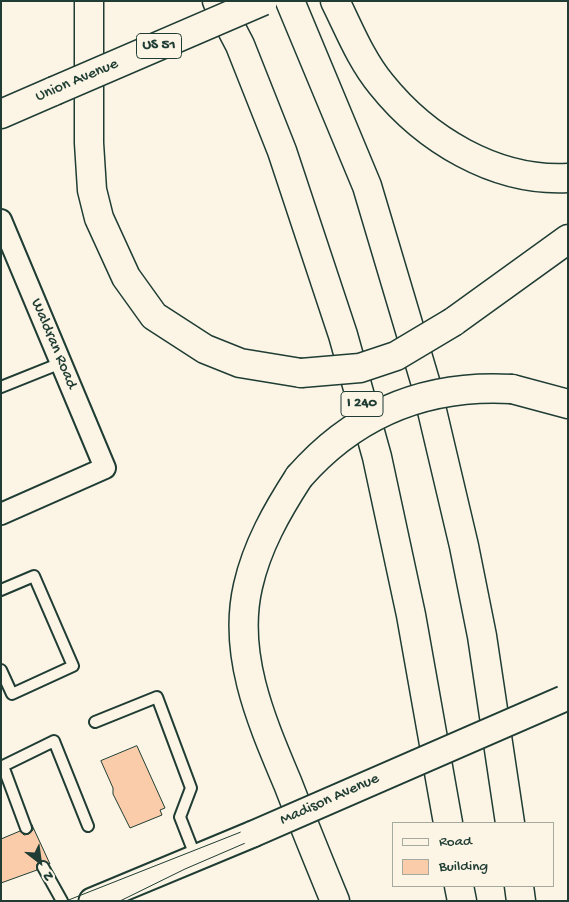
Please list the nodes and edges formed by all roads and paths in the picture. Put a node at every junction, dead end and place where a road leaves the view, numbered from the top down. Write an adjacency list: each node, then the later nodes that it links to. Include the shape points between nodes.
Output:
1 (89, 1): 9 (main road, bridge, via 89,143 92,190 99,218 126,277 154,316 205,349 240,363 301,373 360,368 396,356 452,322)
2 (217, 1): 19 (main road, I 240, via 240,45 282,151 343,336 379,467)
3 (263, 1): 6 (main road, Union Avenue / US 51, bridge)
4 (290, 1): 20 (main road, via 367,186 425,381 482,636)
5 (335, 1): 7 (main road, via 380,84 443,142 501,168 530,175)
6 (1, 114)
7 (568, 178)
8 (1, 220): 10 (street, Waldran Road)
9 (568, 239)
10 (61, 363): 11 (lane); 13 (street, Waldran Road, via 105,468)
11 (1, 388)
12 (568, 404): 29 (main road, bridge, via 512,389 485,388 447,392 384,411 334,442 299,477 266,532 247,588 245,647 257,710)
13 (1, 514)
14 (1, 590): 15 (lane, via 34,576 73,666 12,694)
15 (1, 670)
16 (565, 698): 23 (street, Madison Avenue, bridge)
17 (94, 722): 23 (lane, via 157,697 191,788 180,817)
18 (2, 766): 21 (lane, via 54,741); 22 (lane)
19 (448, 822)
20 (510, 822)
21 (88, 826)
22 (26, 828)
23 (196, 858): 28 (street, Madison Avenue)
24 (44, 866): 27 (lane)
25 (459, 887): 30 (main road)
26 (519, 887): 31 (main road)
27 (62, 901)
28 (92, 901)
29 (335, 901)
30 (462, 901)
31 (521, 901)

